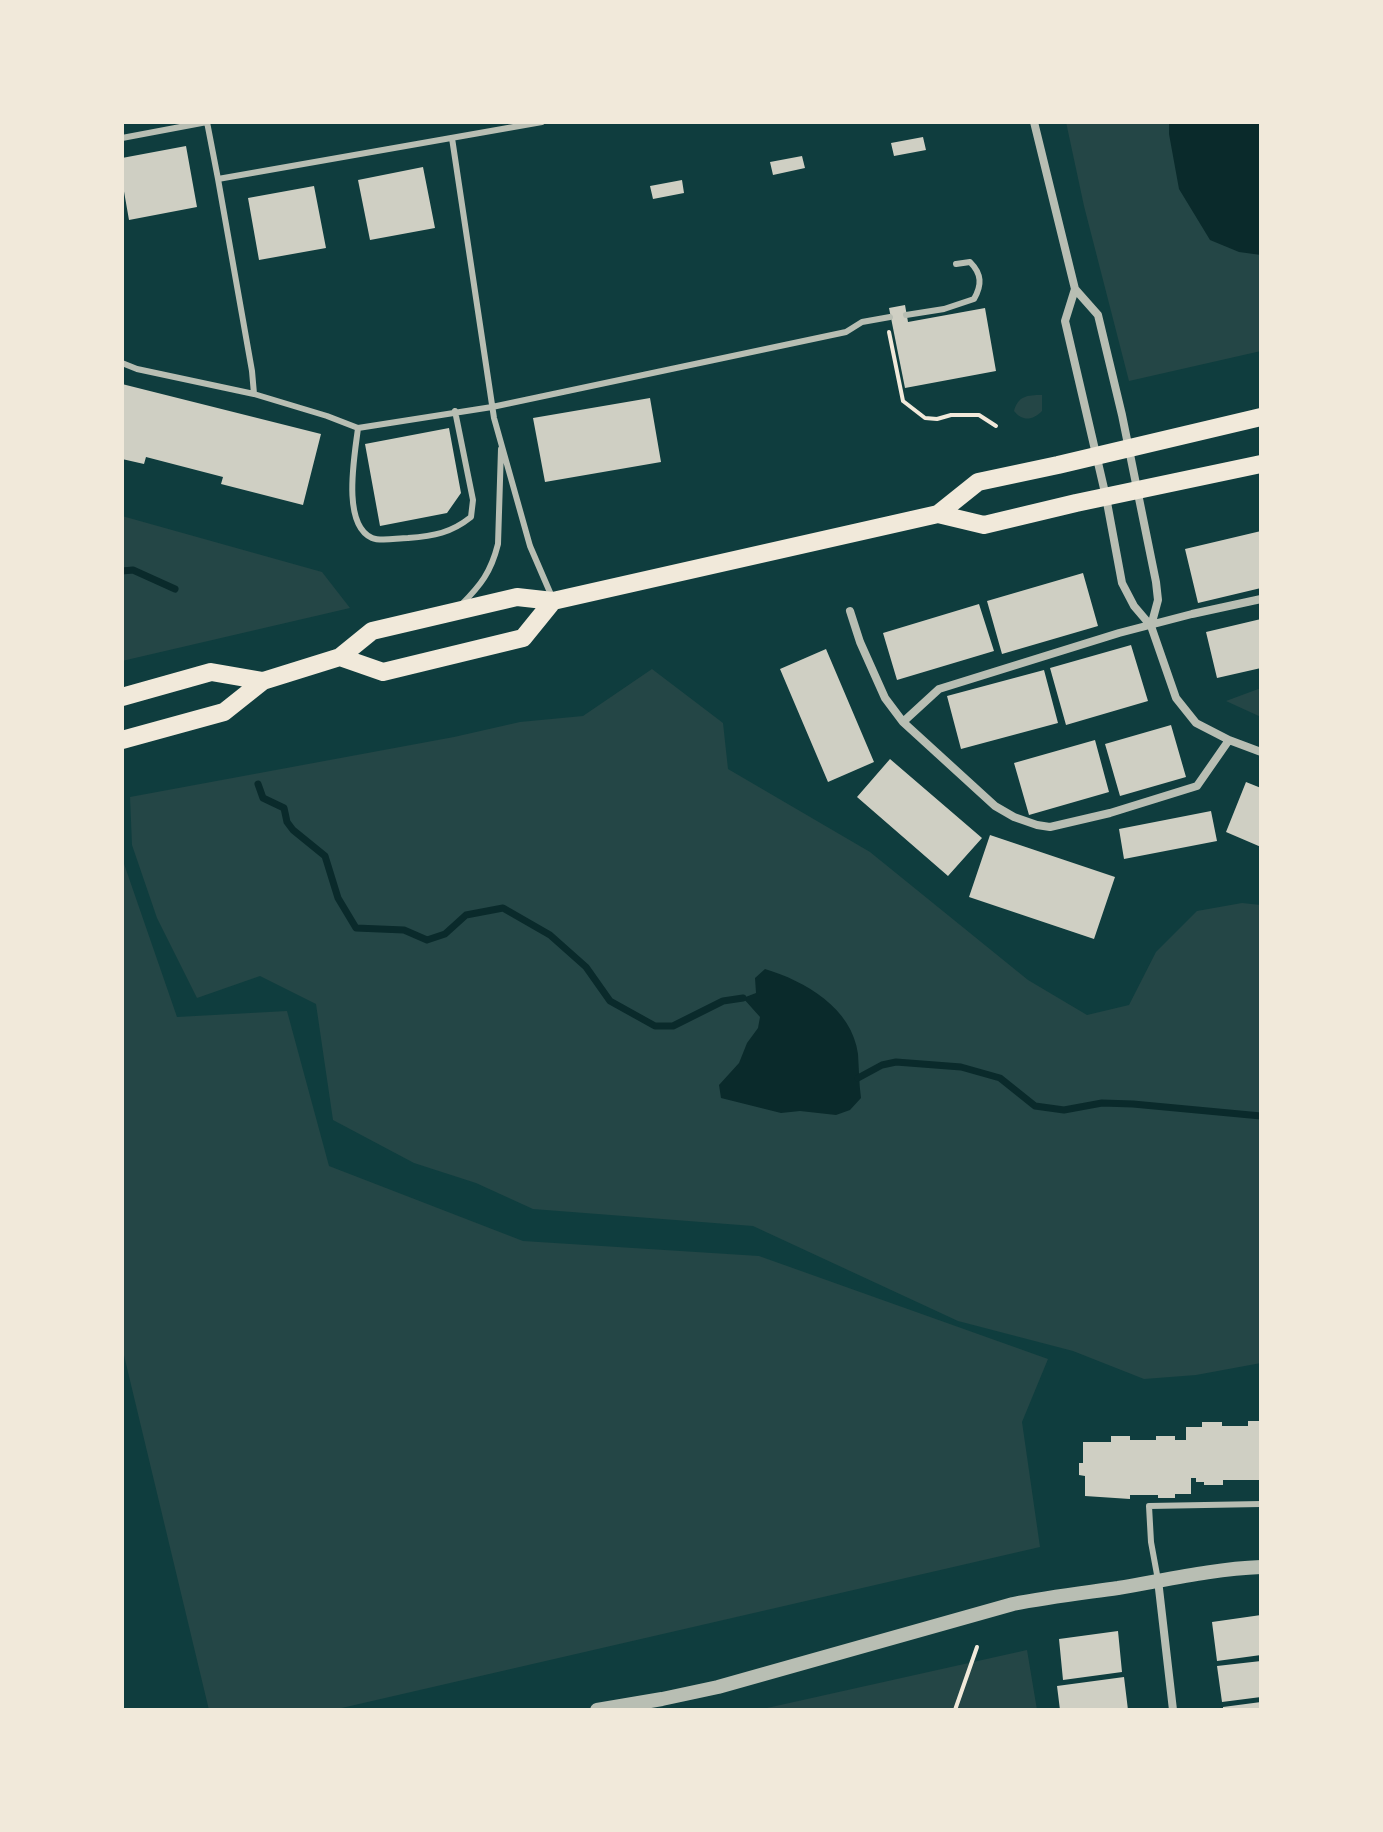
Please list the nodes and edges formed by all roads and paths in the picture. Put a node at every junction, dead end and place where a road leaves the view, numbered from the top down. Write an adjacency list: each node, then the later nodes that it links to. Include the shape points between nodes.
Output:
1 (207, 122): 4 (lane); 6 (lane)
2 (542, 122): 5 (lane)
3 (1034, 122): 8 (street)
4 (122, 138)
5 (452, 138): 6 (lane); 13 (lane)
6 (218, 179): 12 (lane)
7 (956, 264): 9 (lane, via 970,262 978,270 981,279 974,299)
8 (1075, 289): 19 (street, via 1098,315); 20 (street, via 1065,321)
9 (906, 315)
10 (888, 318): 13 (lane, via 862,322 846,332); 16 (path, via 903,401 925,418 979,415)
11 (122, 363): 12 (lane)
12 (254, 394): 17 (lane)
13 (492, 407): 14 (lane); 18 (lane)
14 (455, 411): 17 (lane); 17 (lane, via 473,500 471,517 431,537 374,540 364,533 352,497)
15 (1261, 417): 19 (main road)
16 (996, 426)
17 (358, 428)
18 (502, 441): 26 (lane, via 530,546); 27 (lane, via 495,555 482,584)
19 (1128, 448): 20 (main road); 22 (street)
20 (1097, 456): 23 (street); 24 (main road, via 978,482)
21 (1261, 464): 22 (main road)
22 (1136, 490): 23 (main road); 29 (street, via 1158,600)
23 (1106, 497): 24 (main road, via 984,525); 29 (street, via 1122,583)
24 (938, 514): 26 (main road)
25 (1261, 599): 29 (street)
26 (553, 601): 27 (main road, via 517,597); 30 (main road, via 523,638 383,672)
27 (454, 611): 30 (main road, via 372,631)
28 (850, 611): 33 (street, via 885,698)
29 (1151, 626): 33 (street, via 939,689); 35 (street, via 1176,698 1196,723)
30 (340, 657): 31 (main road)
31 (263, 681): 32 (main road, via 211,672); 34 (main road, via 224,712)
32 (122, 697)
33 (903, 722): 35 (street, via 1002,811 1050,827 1197,786)
34 (122, 740)
35 (1229, 740): 36 (street)
36 (1261, 752)
37 (1261, 1504): 39 (lane, via 1149,1506)
38 (1261, 1567): 39 (street)
39 (1158, 1580): 41 (street, via 1013,1604 718,1687); 43 (street)
40 (977, 1647): 42 (path)
41 (597, 1710)
42 (955, 1710)
43 (1173, 1710)

